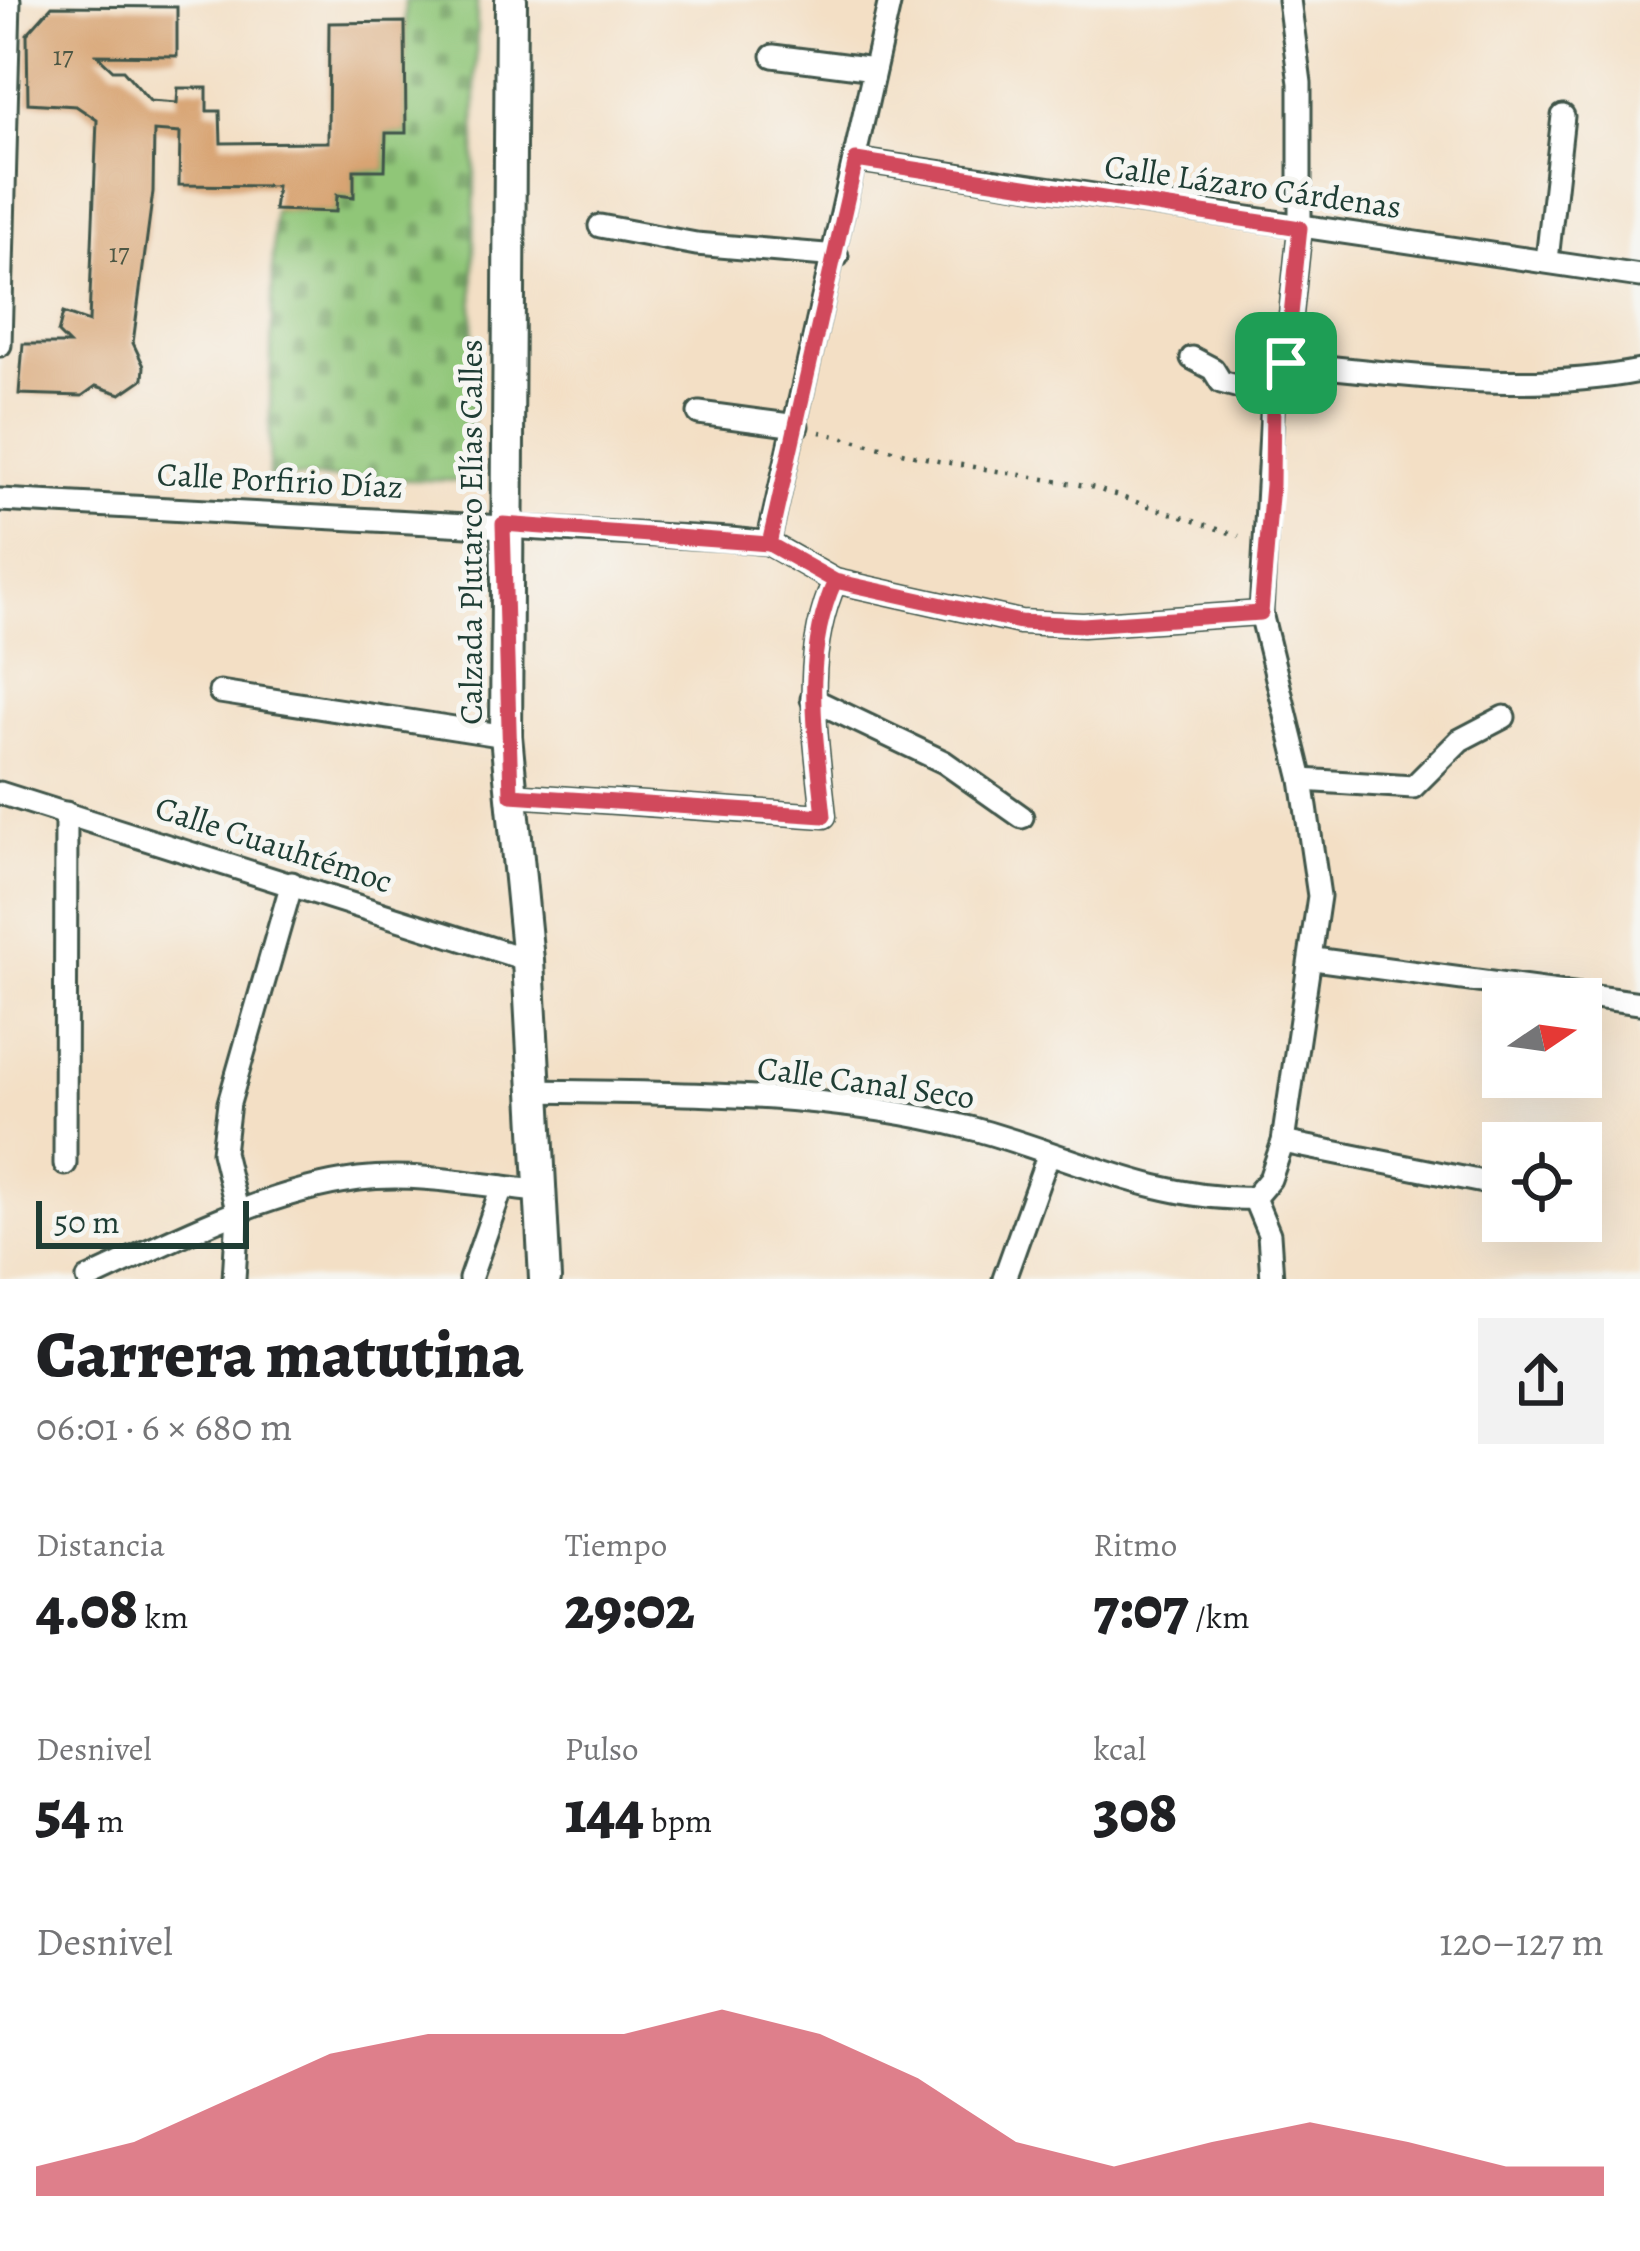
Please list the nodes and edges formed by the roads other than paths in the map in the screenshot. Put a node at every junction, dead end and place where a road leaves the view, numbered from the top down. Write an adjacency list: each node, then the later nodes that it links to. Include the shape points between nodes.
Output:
1 (9, 0): 9 (street)
2 (511, 0): 23 (main road, Calzada Plutarco Elías Calles)
3 (890, 0): 6 (street)
4 (1289, 0): 11 (street, via 1300,83)
5 (772, 56): 6 (street)
6 (874, 69): 8 (street)
7 (1563, 116): 13 (street)
8 (856, 160): 11 (street, Calle Lázaro Cárdenas); 12 (street)
9 (0, 171): 15 (street)
10 (600, 226): 12 (street)
11 (1300, 228): 13 (street, Calle Lázaro Cárdenas); 17 (street)
12 (836, 256): 21 (street)
13 (1547, 260): 14 (street, Calle Lázaro Cárdenas)
14 (1640, 276)
15 (0, 345)
16 (1192, 358): 19 (street, via 1239,390)
17 (1286, 363): 18 (street, via 1511,384); 19 (street)
18 (1640, 371)
19 (1273, 396): 26 (street)
20 (699, 412): 21 (street)
21 (797, 426): 24 (street)
22 (0, 500): 23 (street, Calle Porfirio Díaz)
23 (503, 524): 24 (street, Calle Porfirio Díaz); 30 (main road, Calzada Plutarco Elías Calles)
24 (769, 544): 25 (street, Calle Porfirio Díaz)
25 (835, 581): 26 (street, Calle Porfirio Díaz, via 1020,622); 28 (street, via 819,617)
26 (1261, 613): 31 (street)
27 (220, 692): 30 (street)
28 (812, 699): 33 (street, via 824,816); 35 (street, via 944,762)
29 (1504, 717): 31 (street, via 1460,740 1413,787)
30 (506, 736): 33 (main road, Calzada Plutarco Elías Calles)
31 (1302, 780): 37 (street, via 1319,896)
32 (0, 793): 34 (street, Calle Cuauhtémoc)
33 (511, 795): 38 (main road, Calzada Plutarco Elías Calles)
34 (66, 813): 36 (street, Calle Cuauhtémoc); 43 (street)
35 (1022, 817)
36 (292, 883): 38 (street, Calle Cuauhtémoc); 48 (street, via 229,1103 223,1152)
37 (1314, 959): 39 (street); 41 (street)
38 (528, 960): 40 (main road, Calzada Plutarco Elías Calles)
39 (1640, 1004)
40 (531, 1090): 42 (street, Calle Canal Seco, via 699,1093 890,1112); 46 (main road, Calzada Plutarco Elías Calles)
41 (1283, 1142): 44 (street); 47 (street)
42 (1048, 1156): 47 (street, Calle Canal Seco, via 1215,1199); 53 (street)
43 (65, 1164)
44 (1482, 1182)
45 (502, 1187): 46 (street); 48 (street, via 359,1179); 51 (street)
46 (536, 1191): 52 (main road, Calzada Plutarco Elías Calles)
47 (1254, 1198): 54 (street, via 1269,1234)
48 (238, 1214): 49 (street); 50 (street)
49 (88, 1279)
50 (234, 1279)
51 (470, 1279)
52 (545, 1279)
53 (1004, 1279)
54 (1272, 1279)

